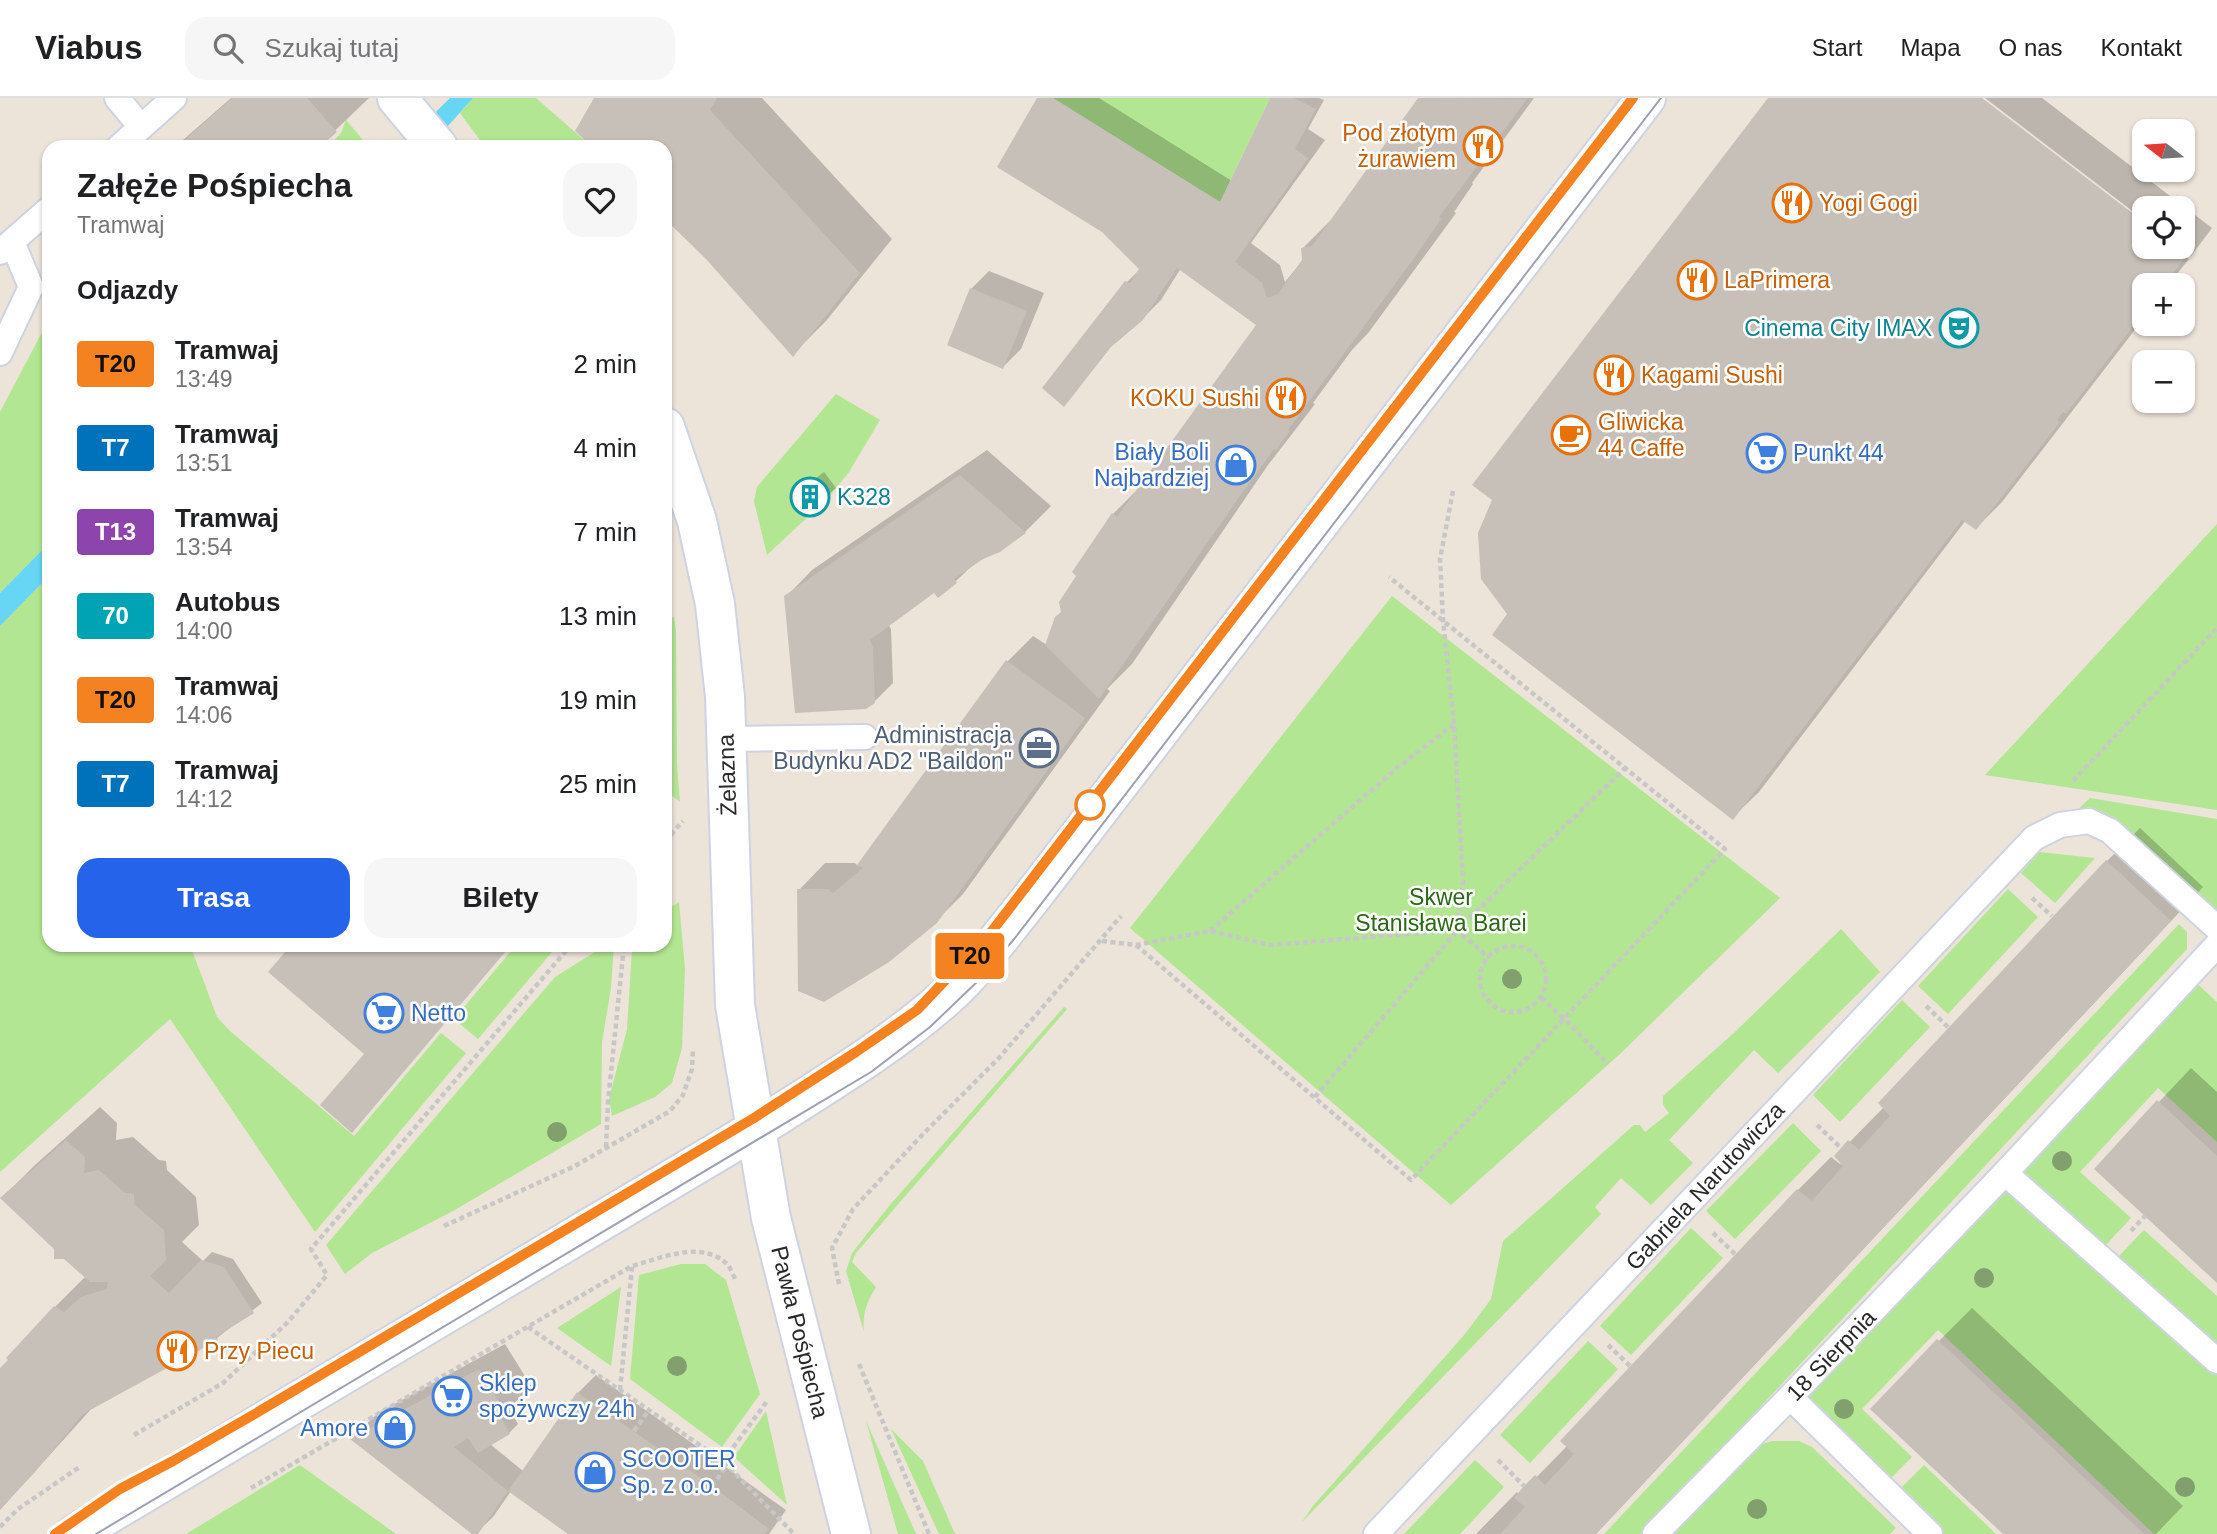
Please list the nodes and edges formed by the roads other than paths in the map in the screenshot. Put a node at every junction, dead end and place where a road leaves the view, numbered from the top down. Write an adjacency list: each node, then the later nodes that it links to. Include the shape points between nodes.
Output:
1 (117, 98): 5 (lane)
2 (174, 98): 5 (lane)
3 (397, 98): 7 (street)
4 (1646, 98): 16 (street, via 975,967 906,1030)
5 (141, 127): 6 (lane)
6 (127, 140)
7 (432, 140)
8 (42, 215): 9 (lane)
9 (6, 247): 10 (lane, via 31,287)
10 (0, 353)
11 (672, 448): 13 (street, Żelazna, via 697,521 715,604)
12 (865, 737): 13 (lane)
13 (726, 739): 16 (street, Żelazna, via 736,1005)
14 (2217, 928): 22 (lane, Gabriela Narutowicza, via 2110,831 2090,821 2060,825 2034,838)
15 (2217, 945): 17 (lane, 18 Sierpnia)
16 (756, 1129): 20 (street); 21 (street, Pawła Pośpiecha, via 771,1218)
17 (2005, 1173): 18 (lane); 19 (lane, 18 Sierpnia)
18 (2217, 1361)
19 (1790, 1398): 23 (lane, 18 Sierpnia); 24 (lane)
20 (75, 1534)
21 (851, 1534)
22 (1376, 1534)
23 (1655, 1534)
24 (1930, 1534)

